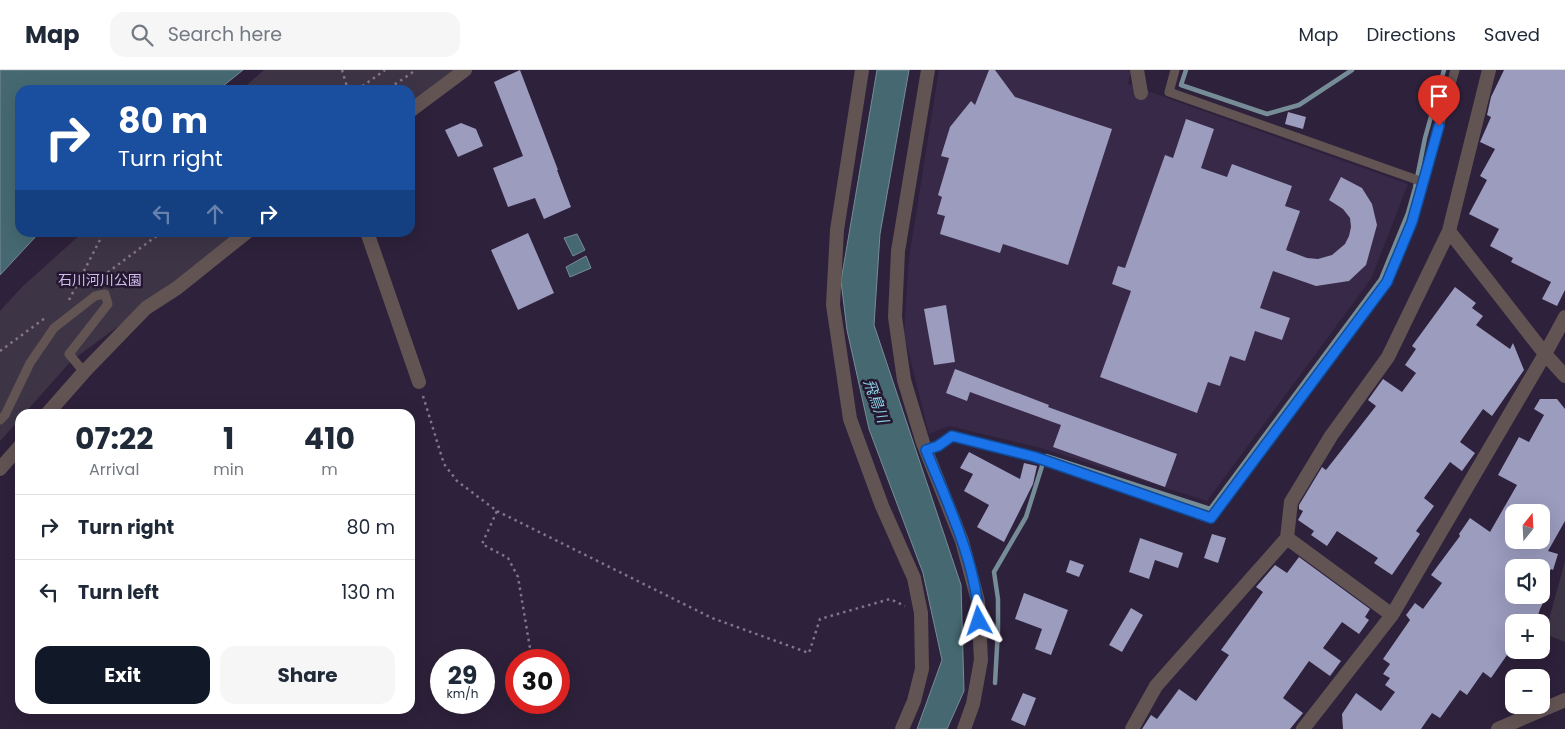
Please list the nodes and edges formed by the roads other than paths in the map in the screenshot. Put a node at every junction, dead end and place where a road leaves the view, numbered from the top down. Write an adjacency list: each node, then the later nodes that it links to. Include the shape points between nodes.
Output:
1 (465, 70): 9 (street)
2 (862, 70): 28 (street, via 837,230 833,305 850,419 882,506 914,578 921,613 922,668 914,701)
3 (928, 70): 21 (street, via 898,251 895,316 904,380)
4 (1137, 70): 8 (street)
5 (1175, 70): 10 (lane, via 1169,92)
6 (1455, 70): 10 (lane)
7 (1489, 70): 11 (street)
8 (1141, 93)
9 (415, 107)
10 (1423, 182): 21 (lane, via 1412,222 1387,282 1211,518 1035,457 952,436)
11 (1449, 231): 15 (street); 24 (street, via 1388,357 1331,436 1291,502)
12 (241, 237): 16 (street, via 146,308)
13 (369, 237): 18 (street)
14 (1565, 317): 15 (street)
15 (1545, 354): 17 (street); 25 (street)
16 (84, 372): 19 (street); 20 (lane, via 69,354 108,304 105,294 95,296 54,328 30,363)
17 (1565, 376)
18 (419, 382)
19 (51, 409)
20 (0, 420)
21 (926, 450): 29 (street, via 962,541 978,601 981,660 973,704)
22 (15, 452): 23 (street)
23 (0, 469)
24 (1287, 538): 25 (street); 30 (street, via 1156,686)
25 (1392, 615): 27 (street)
26 (1565, 700): 31 (street)
27 (1308, 728)
28 (902, 729)
29 (964, 729)
30 (1132, 729)
31 (1498, 729)

